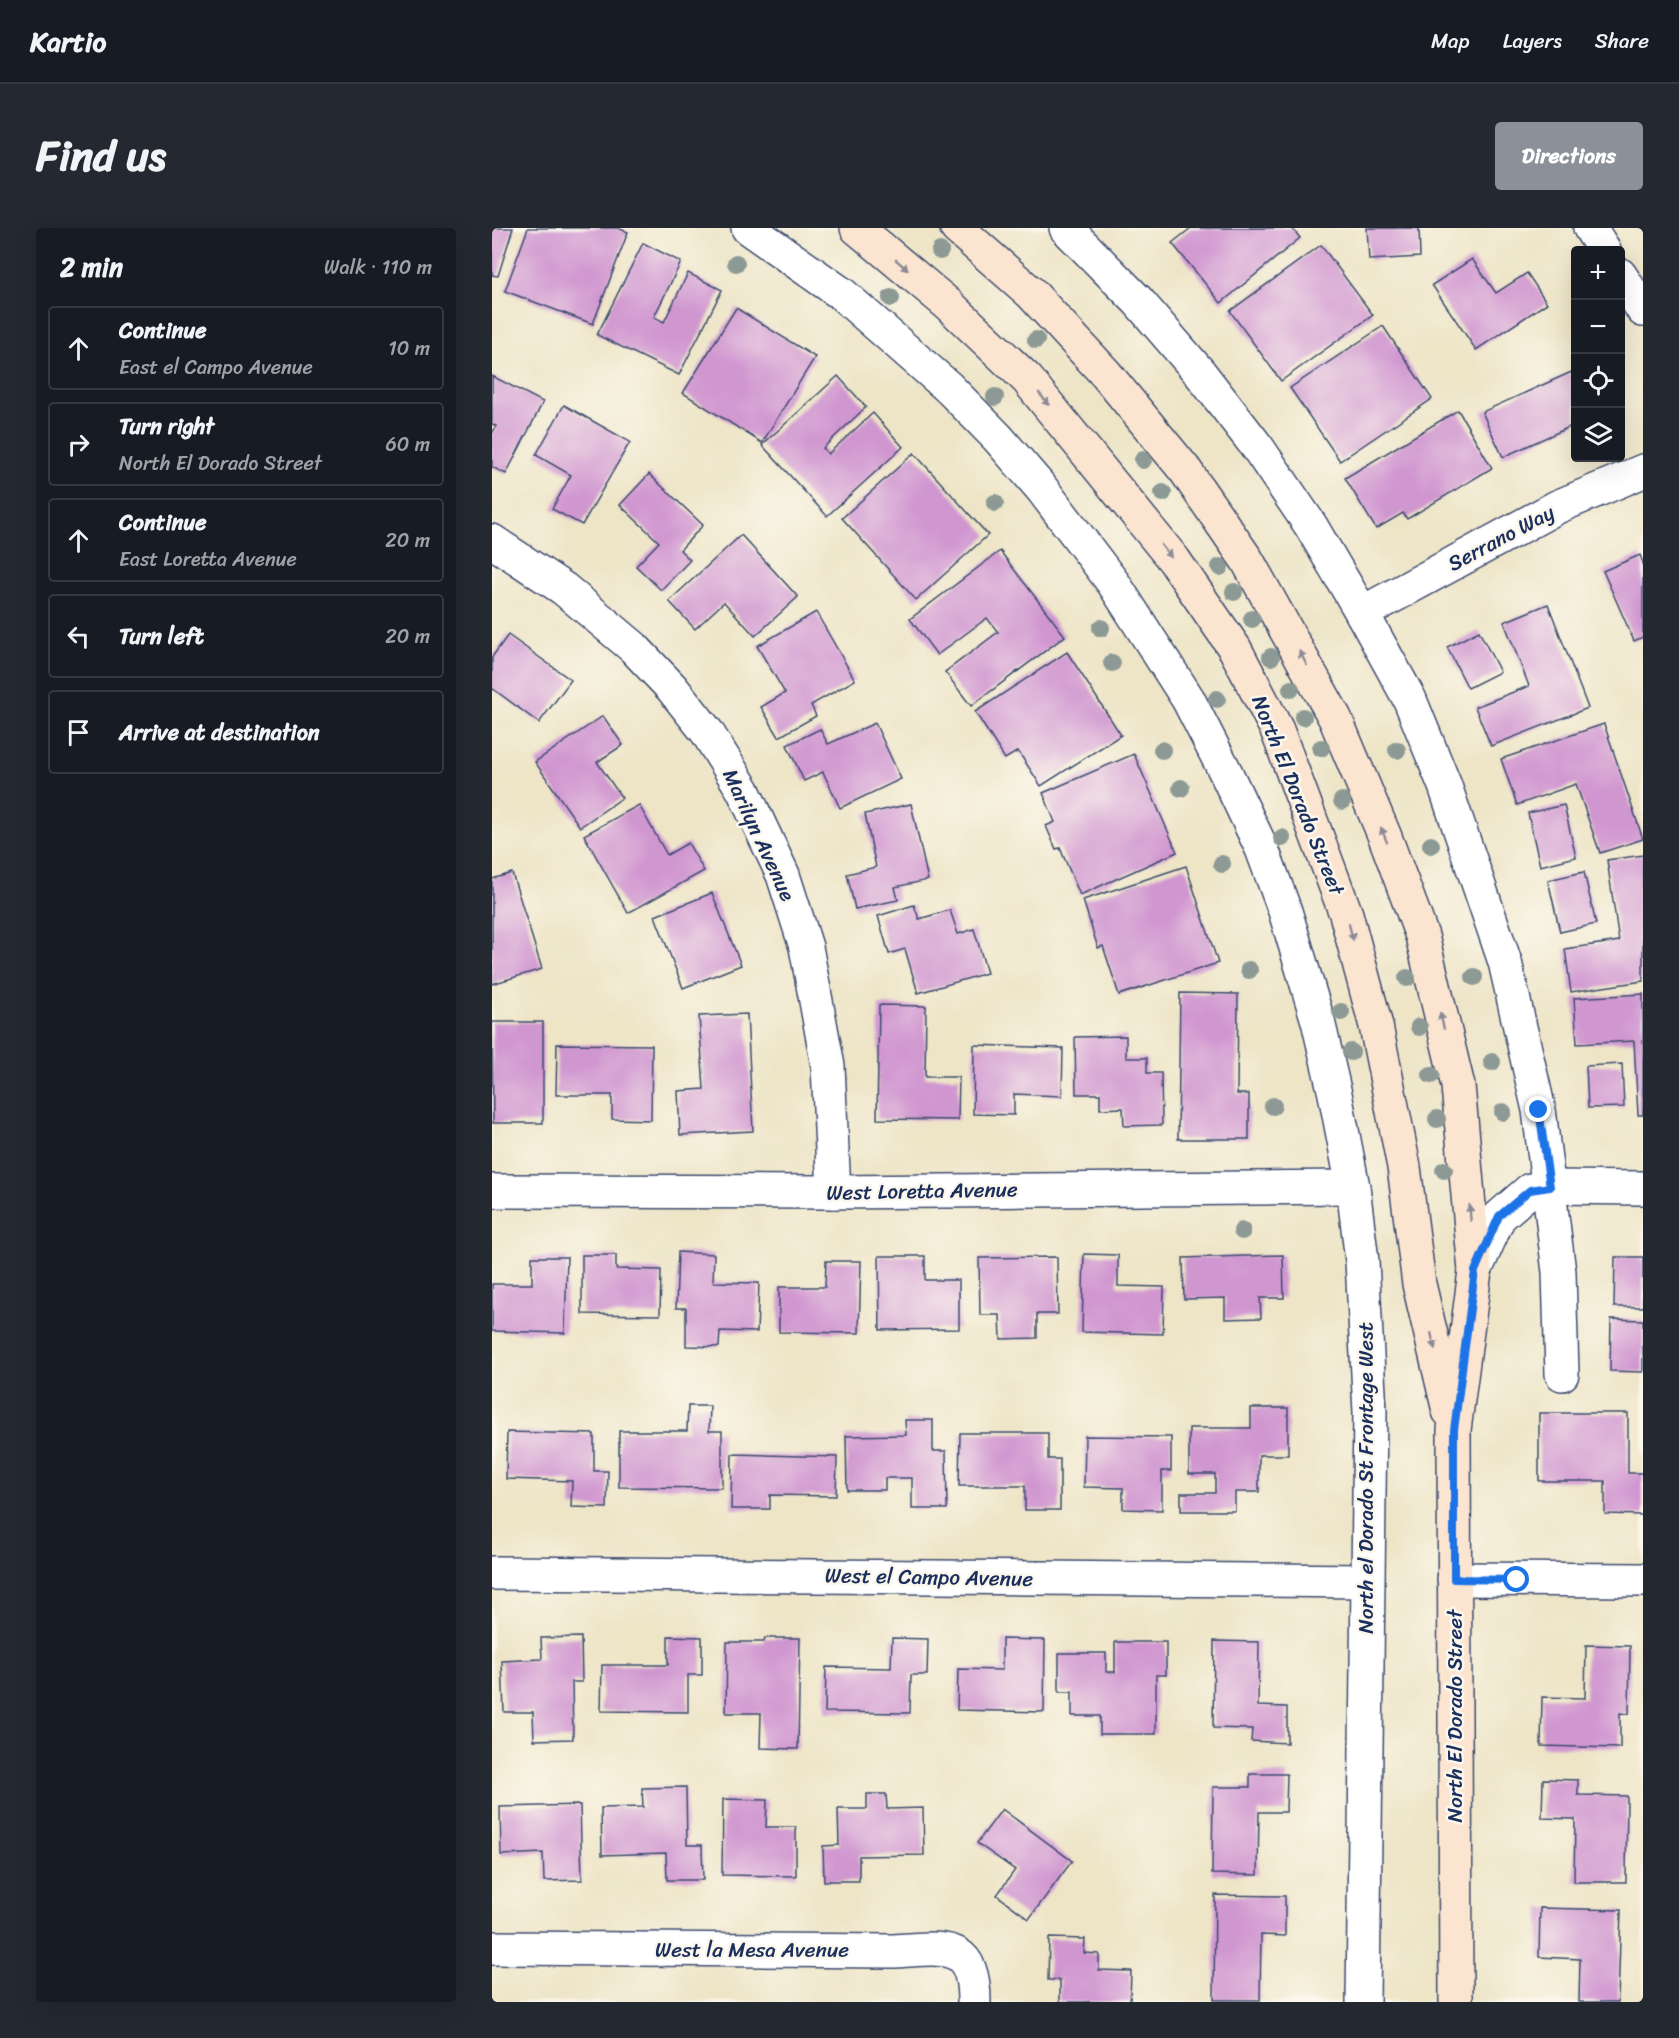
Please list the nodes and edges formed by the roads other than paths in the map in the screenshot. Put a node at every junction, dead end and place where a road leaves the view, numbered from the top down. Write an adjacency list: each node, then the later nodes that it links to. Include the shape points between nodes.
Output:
1 (748, 228): 12 (street, North el Dorado St Frontage West, via 843,294 949,388 998,438 1114,584 1182,690 1262,849 1285,911 1318,1022)
2 (857, 228): 19 (main road, North El Dorado Street, one-way to 19, via 949,305 1027,379 1173,560 1235,649 1277,730 1346,914 1376,1026 1404,1167 1419,1284)
3 (957, 228): 17 (main road, North El Dorado Street, one-way to 3, via 1458,1086 1422,936 1335,718 1247,560 1185,471 1106,374 1031,293)
4 (1066, 228): 11 (street, via 1138,301 1229,410 1311,526)
5 (1590, 228): 6 (street)
6 (1601, 246)
7 (1625, 283): 8 (street)
8 (1643, 310)
9 (1643, 471): 11 (street, Serrano Way, via 1557,507)
10 (492, 541): 16 (street, Marilyn Avenue, via 564,589 633,647 708,732 743,790 783,875 806,946 828,1066)
11 (1362, 613): 13 (street, via 1410,700 1445,786 1505,962 1539,1110)
12 (1353, 1187): 16 (street, West Loretta Avenue); 22 (street, North el Dorado St Frontage West, via 1362,1261 1370,1412)
13 (1550, 1187): 14 (street); 17 (street, via 1530,1190 1499,1216); 18 (street, via 1559,1272)
14 (1643, 1188)
15 (492, 1191): 16 (street, West Loretta Avenue)
16 (834, 1192)
17 (1475, 1271): 19 (main road, North El Dorado Street)
18 (1562, 1374)
19 (1454, 1430): 21 (main road, North El Dorado Street)
20 (492, 1573): 22 (street, West el Campo Avenue)
21 (1454, 1579): 23 (street); 27 (main road, North El Dorado Street)
22 (1367, 1581): 26 (street, North el Dorado St Frontage West)
23 (1643, 1581)
24 (492, 1948): 25 (street, West la Mesa Avenue, via 944,1949 958,1953 968,1966)
25 (974, 2002)
26 (1364, 2002)
27 (1456, 2002)

